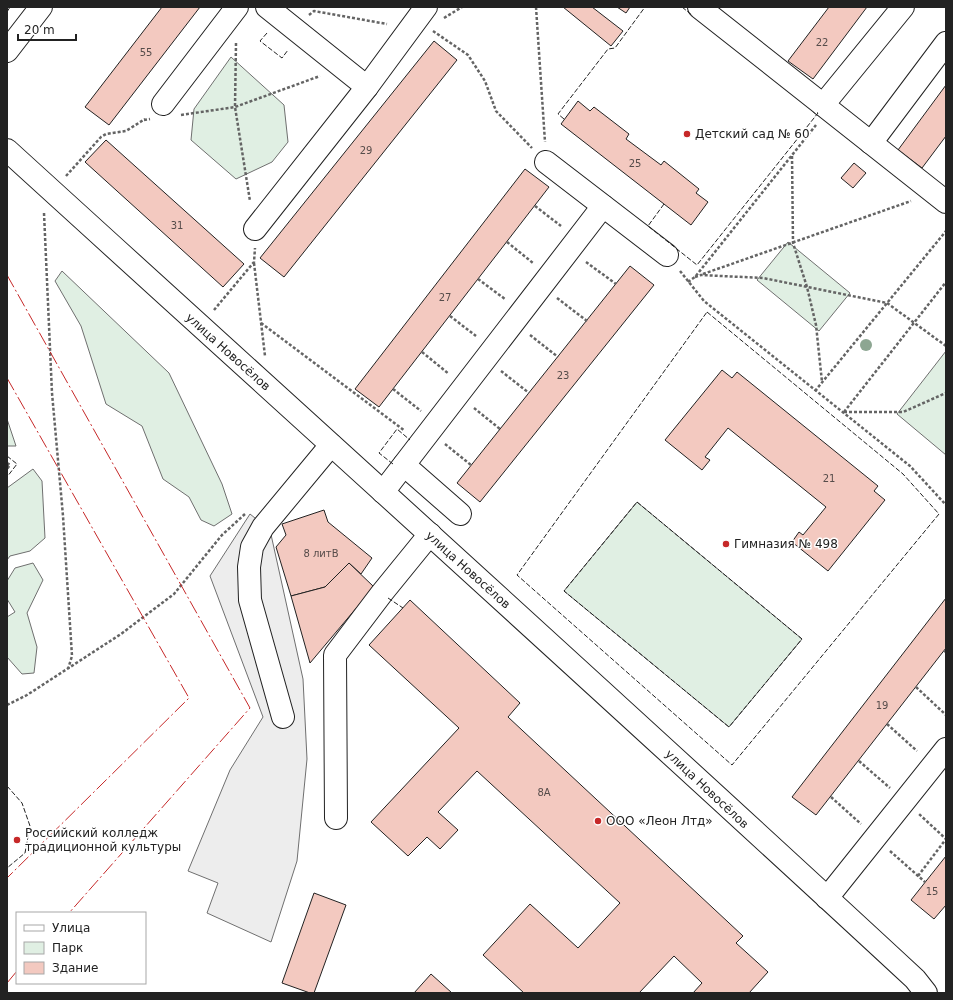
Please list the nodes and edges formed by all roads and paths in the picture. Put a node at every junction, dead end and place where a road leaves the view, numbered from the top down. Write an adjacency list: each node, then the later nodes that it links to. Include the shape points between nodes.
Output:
1 (41, 7): 13 (street)
2 (237, 7): 18 (street)
3 (267, 7): 9 (street)
4 (462, 7): 8 (path)
5 (536, 7): 23 (path)
6 (699, 7): 17 (street)
7 (903, 7): 17 (street)
8 (432, 14): 10 (street)
9 (291, 26): 10 (path, via 314,11); 14 (street)
10 (410, 28): 15 (street); 23 (path, via 427,27 468,55 485,81 496,111)
11 (237, 38): 16 (path)
12 (946, 43): 20 (street)
13 (7, 51)
14 (342, 67): 15 (street); 16 (path)
15 (367, 87): 29 (street)
16 (235, 107): 18 (path); 29 (path)
17 (826, 107): 20 (street); 22 (path)
18 (163, 113): 19 (path); 19 (path)
19 (144, 120): 24 (path, via 126,131 101,137)
20 (871, 143): 25 (street)
21 (7, 150): 65 (street, улица Новосёлов)
22 (792, 156): 32 (path); 37 (path)
23 (546, 162): 27 (street)
24 (64, 178)
25 (940, 197): 32 (path)
26 (535, 206): 33 (path)
27 (603, 206): 33 (street); 34 (street)
28 (44, 209): 75 (path, via 52,393 72,656)
29 (255, 229): 35 (path)
30 (946, 231): 44 (path)
31 (507, 242): 39 (path)
32 (793, 243): 36 (path); 43 (path)
33 (574, 244): 39 (street); 42 (path)
34 (667, 255): 40 (path)
35 (254, 262): 45 (path); 50 (path)
36 (701, 275): 37 (path); 43 (path, via 763,278)
37 (695, 277): 40 (path)
38 (478, 279): 47 (path)
39 (546, 281): 47 (street); 48 (path)
40 (688, 282): 59 (path, via 704,301)
41 (946, 282): 49 (path)
42 (616, 284)
43 (807, 287): 44 (path); 56 (path, via 816,325)
44 (887, 303): 49 (path); 56 (path)
45 (212, 312)
46 (450, 316): 53 (path)
47 (517, 318): 53 (street); 54 (path)
48 (587, 320)
49 (914, 322): 51 (path); 62 (path)
50 (261, 323): 55 (path); 64 (path)
51 (946, 346)
52 (422, 352): 58 (path)
53 (489, 354): 58 (street); 60 (path)
54 (558, 357)
55 (266, 362)
56 (822, 382): 59 (path)
57 (393, 389): 64 (path)
58 (461, 391): 63 (path); 64 (street)
59 (815, 391): 62 (path)
60 (529, 393)
61 (946, 393): 62 (path, via 903,412)
62 (844, 412): 71 (path, via 910,466)
63 (500, 429)
64 (429, 433): 67 (street); 68 (path)
65 (330, 445): 70 (street, улица Новосёлов); 79 (street, via 263,527 252,546 248,567 250,600)
66 (7, 463): 69 (path, via 10,465)
67 (404, 465): 70 (street); 73 (street)
68 (471, 465)
69 (7, 469)
70 (383, 492): 74 (street, улица Новосёлов)
71 (946, 505)
72 (248, 512): 75 (path, via 222,536 174,594 121,634)
73 (460, 514)
74 (430, 534): 85 (street, via 335,654); 89 (street, улица Новосёлов)
75 (68, 669): 77 (path)
76 (916, 687): 78 (path)
77 (7, 705)
78 (946, 715)
79 (283, 717)
80 (887, 724): 81 (path)
81 (940, 757): 84 (street)
82 (859, 760): 84 (path)
83 (830, 797): 86 (path)
84 (904, 802): 86 (street); 87 (path, via 946,839)
85 (336, 818)
86 (876, 838): 87 (path); 89 (street)
87 (918, 876): 88 (path)
88 (925, 882)
89 (827, 898): 90 (street, улица Новосёлов)
90 (926, 993)

